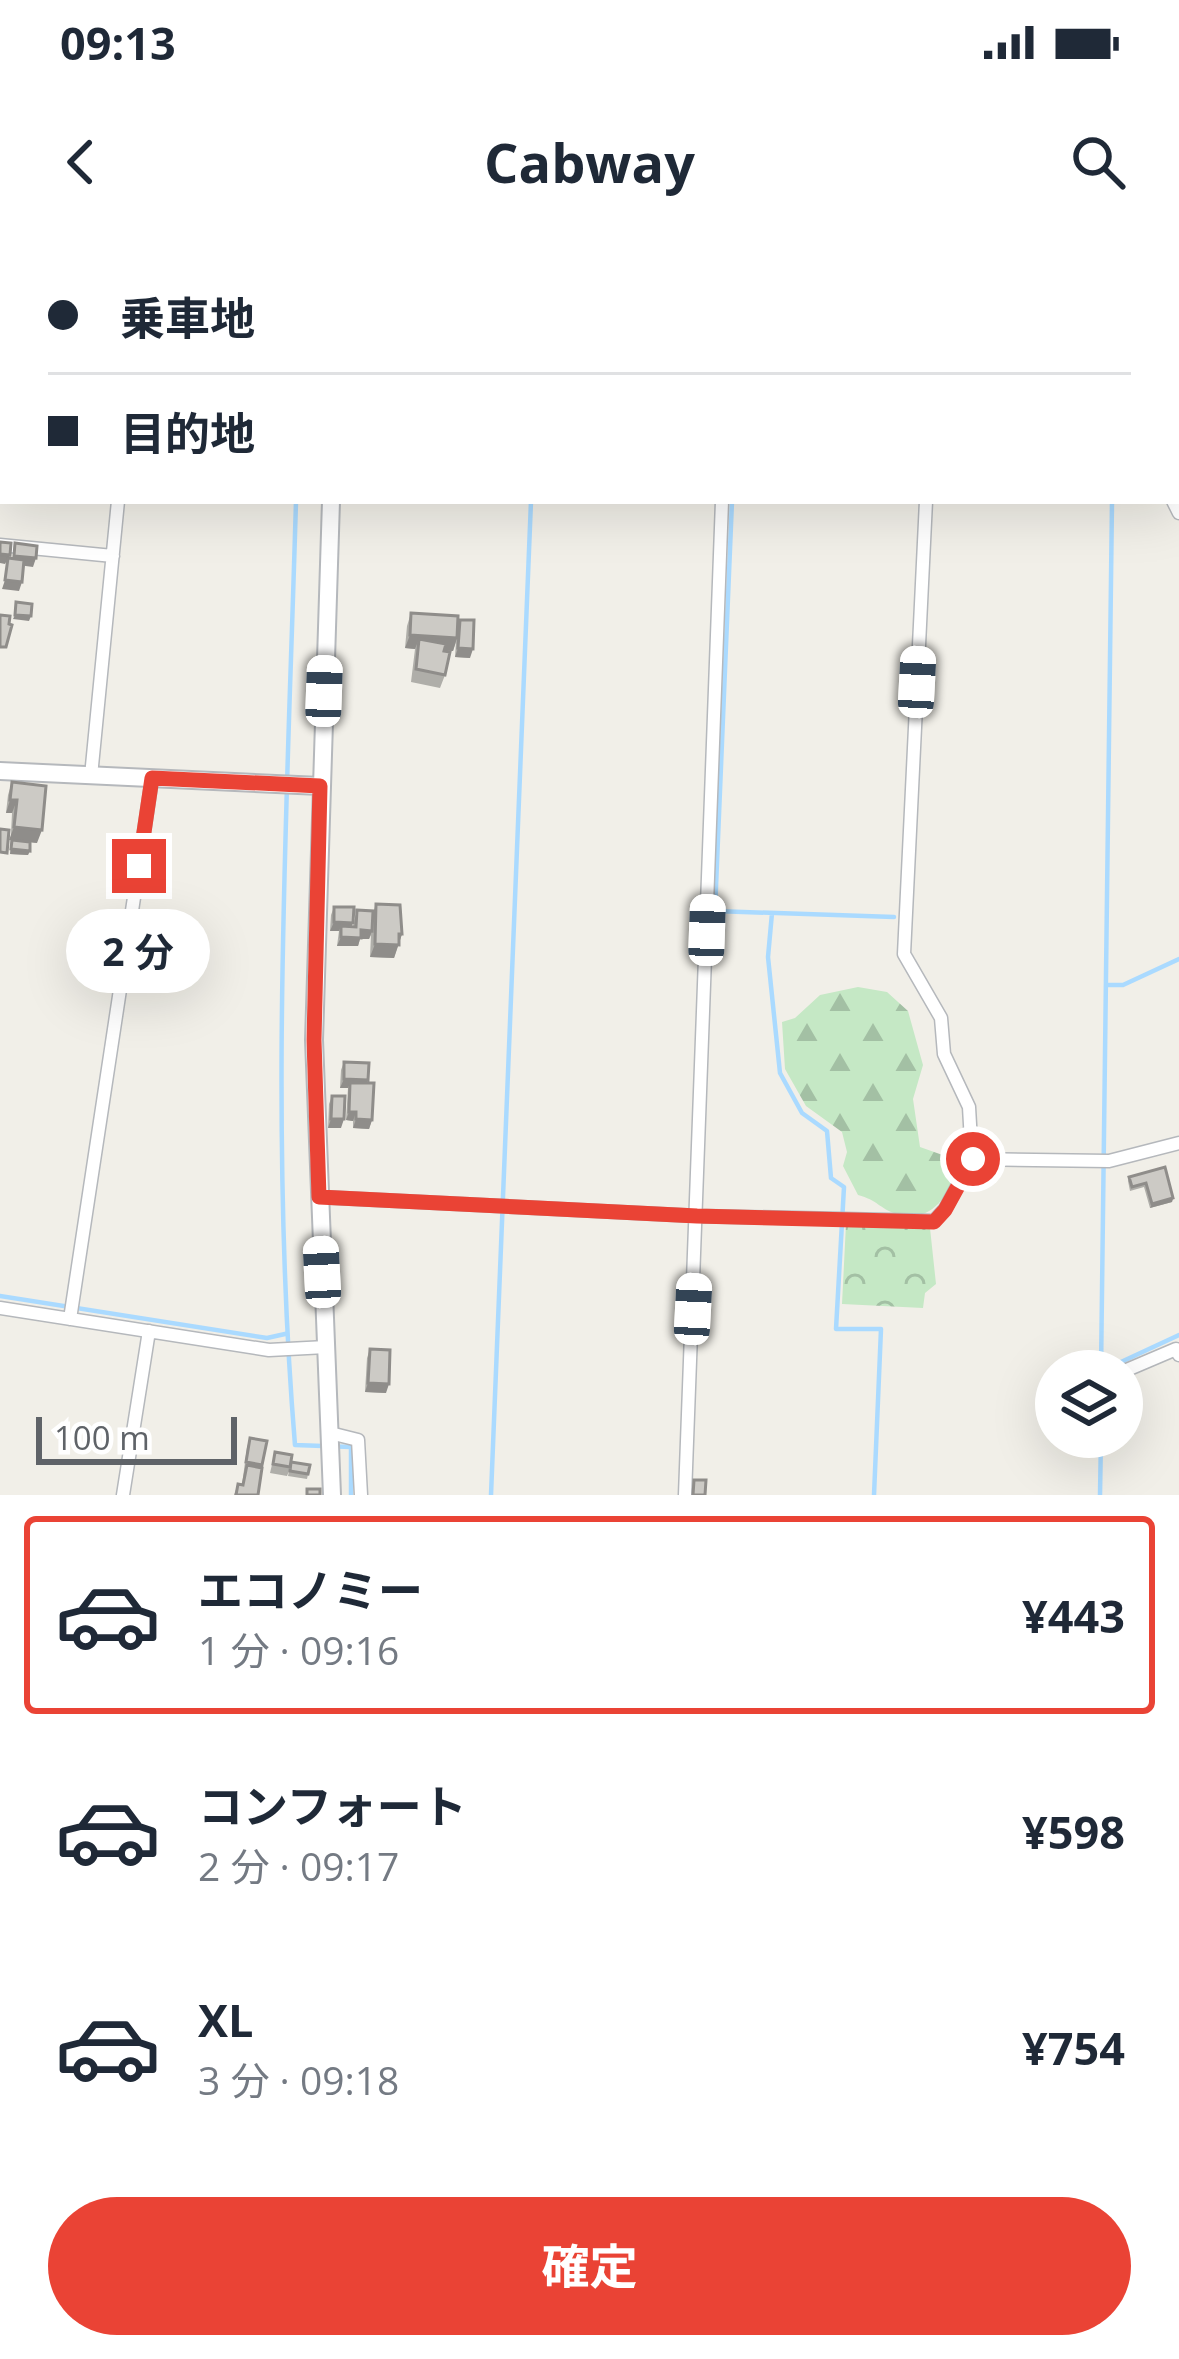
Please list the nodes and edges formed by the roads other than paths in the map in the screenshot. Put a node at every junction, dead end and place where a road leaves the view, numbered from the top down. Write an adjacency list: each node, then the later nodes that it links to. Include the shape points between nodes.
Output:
1 (118, 504): 6 (street)
2 (331, 504): 10 (street)
3 (722, 504): 14 (street)
4 (926, 504): 12 (street, via 904,954 940,1018 944,1054 969,1107)
5 (0, 545): 6 (street)
6 (113, 556): 8 (street)
7 (0, 771): 8 (street)
8 (92, 776): 9 (street)
9 (152, 778): 10 (street); 16 (street)
10 (320, 786): 13 (street)
11 (1179, 1143): 12 (street, via 1103,1161)
12 (973, 1159): 14 (street, via 934,1222)
13 (319, 1197): 14 (street); 18 (street)
14 (697, 1216): 25 (street)
15 (0, 1308): 16 (street)
16 (71, 1311): 17 (street)
17 (148, 1331): 18 (street); 22 (street)
18 (326, 1347): 21 (street)
19 (1179, 1355): 20 (street, via 1176,1349)
20 (1143, 1363)
21 (330, 1442): 23 (street); 24 (street, via 358,1440)
22 (123, 1495)
23 (332, 1495)
24 (362, 1495)
25 (685, 1495)

